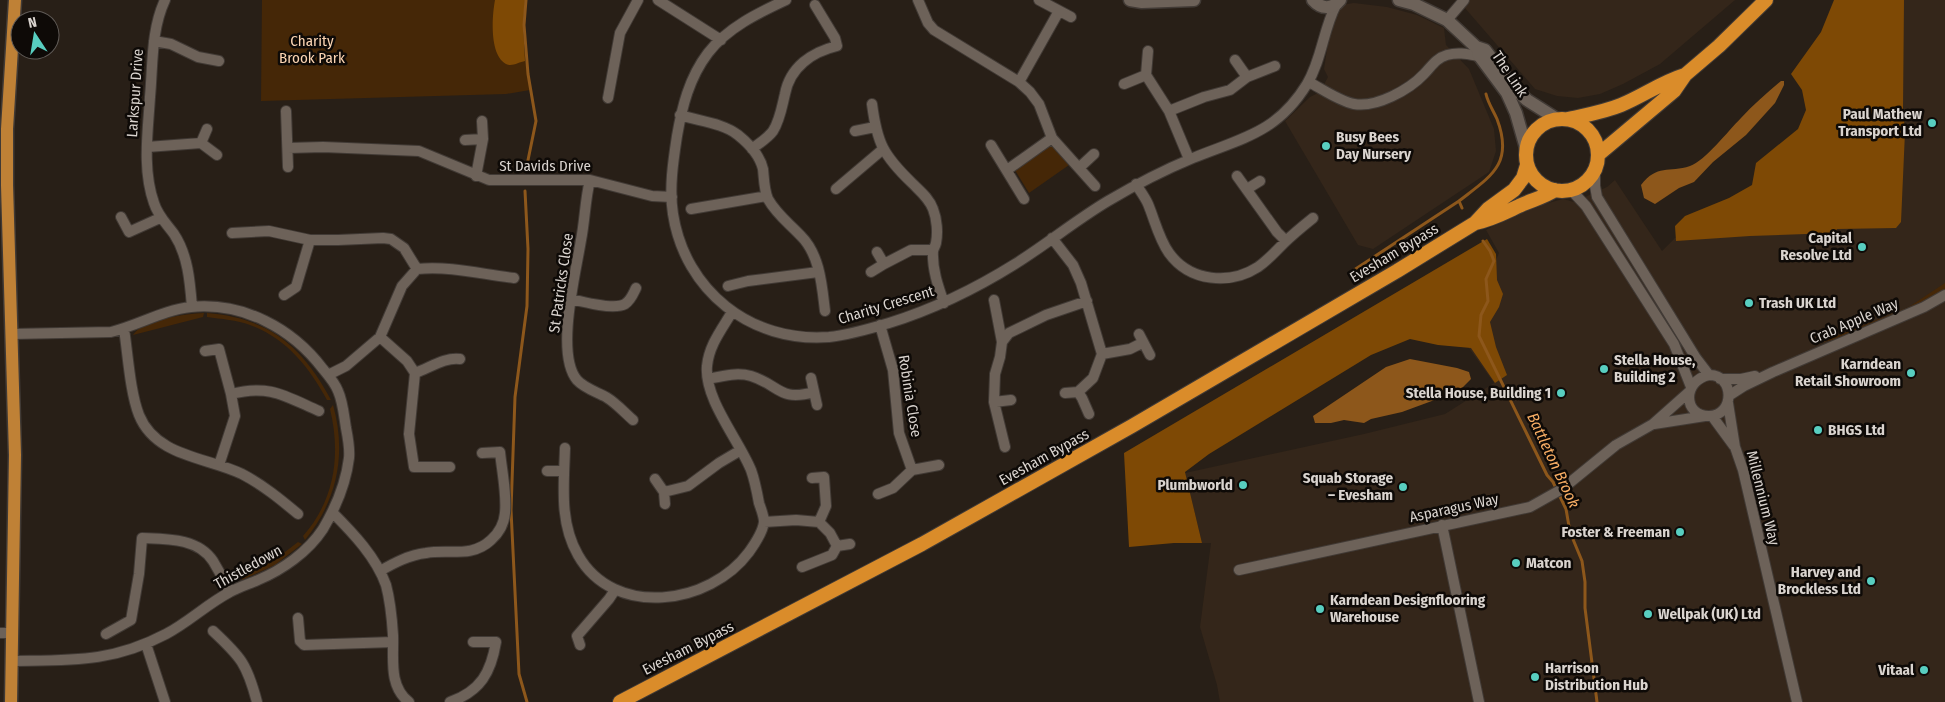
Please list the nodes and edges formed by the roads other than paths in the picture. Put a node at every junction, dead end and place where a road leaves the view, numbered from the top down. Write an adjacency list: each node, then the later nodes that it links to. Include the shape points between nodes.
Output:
1 (15, 0): 104 (main road, via 7,138)
2 (165, 0): 21 (street, Larkspur Drive)
3 (638, 0): 33 (street, via 620,33)
4 (658, 0): 20 (street)
5 (786, 0): 20 (street, Charity Crescent, via 742,24)
6 (918, 0): 30 (street, via 934,30)
7 (1039, 0): 16 (street)
8 (1130, 0): 9 (street)
9 (1194, 0)
10 (1399, 0): 18 (street, The Link)
11 (1464, 0): 18 (street)
12 (1766, 0): 28 (highway)
13 (1314, 2): 14 (street, via 1328,8); 19 (street)
14 (1338, 3): 19 (street, Charity Crescent)
15 (815, 5): 51 (street, via 837,46 817,53 795,71 789,79 783,106 772,132)
16 (1060, 11): 17 (street); 30 (street)
17 (1071, 18)
18 (1447, 20): 23 (street, The Link)
19 (1327, 22): 31 (street, Charity Crescent, via 1319,61)
20 (721, 40): 37 (street, Charity Crescent, via 706,55 693,77)
21 (154, 41): 25 (street, Larkspur Drive); 48 (street, Larkspur Drive)
22 (1148, 51): 27 (street)
23 (1477, 51): 31 (street, via 1447,55 1432,64 1407,88 1382,101 1354,104); 38 (street, The Link, via 1485,50 1527,100); 50 (street, The Link, via 1507,93)
24 (1235, 60): 29 (street)
25 (219, 61)
26 (1275, 66): 29 (street)
27 (1146, 75): 32 (street); 36 (street)
28 (1685, 75): 38 (highway, via 1668,80 1621,105); 54 (highway, via 1674,91)
29 (1247, 77): 36 (street, via 1230,90)
30 (1019, 82): 43 (street, via 1039,104)
31 (1308, 82): 56 (street, Charity Crescent, via 1287,110 1261,131)
32 (1124, 84)
33 (608, 98)
34 (872, 104): 40 (street)
35 (286, 111): 49 (street)
36 (1169, 111): 56 (street)
37 (680, 115): 51 (street, via 726,128); 73 (street, Charity Crescent)
38 (1563, 119): 50 (highway, via 1539,126); 54 (highway, via 1587,128 1594,136)
39 (482, 121): 44 (street, St Davids Drive)
40 (875, 127): 42 (street); 52 (street)
41 (207, 129): 46 (street)
42 (855, 131)
43 (1052, 138): 59 (street); 60 (street)
44 (483, 139): 45 (street); 62 (street, St Davids Drive)
45 (465, 140)
46 (201, 143): 48 (street, Larkspur Drive); 55 (street)
47 (991, 144): 60 (street)
48 (147, 147): 77 (street, Larkspur Drive, via 148,182)
49 (288, 148): 58 (street); 62 (street, St Davids Drive, via 419,151)
50 (1526, 148): 57 (highway)
51 (752, 149): 72 (street, via 762,167)
52 (882, 150): 68 (street); 84 (street, via 933,208 936,243)
53 (1094, 154): 59 (street)
54 (1599, 154): 61 (highway)
55 (217, 155)
56 (1190, 159): 66 (street, Charity Crescent)
57 (1528, 165): 70 (highway, via 1536,180); 79 (highway, Evesham Bypass, via 1514,190)
58 (288, 167)
59 (1080, 167): 67 (street)
60 (1007, 170): 74 (street)
61 (1595, 172): 71 (highway, via 1589,180); 114 (street, via 1598,198)
62 (476, 176): 64 (street, St Davids Drive, via 489,180)
63 (1237, 176): 69 (street)
64 (590, 180): 73 (street, St Davids Drive, via 652,196); 95 (street, St Patricks Close)
65 (1260, 181): 69 (street)
66 (1136, 184): 81 (street, Charity Crescent); 83 (street, via 1170,255 1183,268 1200,276 1224,279 1241,275 1258,267)
67 (1095, 186)
68 (836, 189)
69 (1247, 189): 83 (street)
70 (1555, 190): 71 (highway); 79 (highway, Evesham Bypass, via 1544,198)
71 (1571, 190): 118 (street, Millennium Way, via 1586,206 1674,344)
72 (767, 196): 75 (street); 88 (street, via 782,219 813,250)
73 (672, 197): 100 (street, Charity Crescent, via 676,226 690,265 705,286)
74 (1024, 198)
75 (691, 209)
76 (121, 217): 77 (street, via 129,232)
77 (160, 218): 99 (street, Larkspur Drive, via 174,234 186,264)
78 (1313, 218): 83 (street)
79 (1475, 223): 174 (highway, Evesham Bypass, via 1124,431 870,572)
80 (232, 232): 82 (street, via 269,230)
81 (1052, 238): 97 (street, via 1072,265); 98 (street, Charity Crescent, via 980,285)
82 (310, 240): 87 (street, via 391,239 404,248); 94 (street, via 296,287)
83 (1286, 241)
84 (933, 250): 86 (street, via 911,250); 98 (street, via 935,276)
85 (878, 252): 86 (street)
86 (884, 264): 89 (street)
87 (417, 269): 90 (street, via 455,268); 105 (street, via 402,286)
88 (818, 272): 91 (street); 101 (street)
89 (871, 272)
90 (514, 278)
91 (728, 286)
92 (636, 288): 95 (street, via 631,299 620,306)
93 (1945, 295): 111 (street, Crab Apple Way)
94 (284, 296)
95 (571, 299): 130 (street, St Patricks Close, via 568,357 577,380 614,402)
96 (994, 300): 106 (street)
97 (1087, 301): 106 (street, via 1046,315 1009,333); 108 (street)
98 (944, 303): 102 (street, Charity Crescent)
99 (192, 307): 103 (street, Thistledown, via 169,311); 113 (street, Thistledown, via 222,308 255,315 281,328 304,347)
100 (732, 312): 102 (street, Charity Crescent, via 755,326 781,334 810,337 831,337); 116 (street, via 710,349)
101 (825, 312)
102 (880, 326): 140 (street, Robinia Close, via 894,370 899,433)
103 (124, 329): 104 (street, Thistledown, via 99,333); 137 (street, via 134,398 147,429 167,447)
104 (11, 334): 162 (main road, via 15,472)
105 (380, 337): 112 (street, via 407,361); 113 (street, via 346,366)
106 (1002, 342): 125 (street, via 995,374)
107 (205, 351): 122 (street, via 218,349)
108 (1102, 354): 109 (street, via 1130,349 1141,339); 120 (street, via 1093,378)
109 (1150, 355)
110 (460, 360): 112 (street, via 452,358)
111 (1773, 372): 117 (street, Crab Apple Way, via 1741,379); 123 (street, Crab Apple Way, via 1744,386)
112 (415, 373): 139 (street, via 409,434 414,467)
113 (328, 375): 148 (street, Thistledown, via 338,390 350,457 340,497)
114 (1709, 376): 117 (street); 118 (street, via 1702,377)
115 (811, 378): 119 (street)
116 (708, 379): 119 (street, via 740,374 752,376 784,394 793,396); 135 (street, via 715,401)
117 (1720, 379): 123 (street, Millennium Way, via 1727,386)
118 (1690, 390): 129 (street, Millennium Way, via 1693,408); 131 (street, Asparagus Way)
119 (814, 392): 126 (street)
120 (1078, 392): 121 (street); 128 (street)
121 (1065, 393)
122 (231, 394): 127 (street, via 265,390); 137 (street, via 235,416)
123 (1729, 399): 129 (street, via 1720,413); 133 (street, Millennium Way)
124 (1011, 400): 125 (street)
125 (994, 402): 132 (street)
126 (816, 405)
127 (319, 411)
128 (1089, 414)
129 (1708, 416): 131 (street, Asparagus Way); 133 (street, Millennium Way)
130 (633, 420)
131 (1653, 424): 152 (street, Asparagus Way, via 1616,445 1562,489 1530,507)
132 (1004, 447)
133 (1735, 447): 176 (street, Millennium Way)
134 (565, 448): 142 (street)
135 (741, 450): 145 (street, via 688,486); 150 (street, via 751,470)
136 (482, 453): 157 (street, via 500,452 505,511 495,536 481,548 427,552)
137 (219, 465): 149 (street, via 263,485)
138 (939, 465): 140 (street)
139 (450, 467)
140 (912, 470): 146 (street, via 893,488)
141 (547, 471): 142 (street)
142 (564, 471): 158 (street, via 566,527 573,546 586,568)
143 (812, 478): 151 (street, via 824,477 826,506)
144 (655, 479): 145 (street)
145 (664, 492): 147 (street)
146 (878, 494)
147 (665, 504)
148 (332, 512): 157 (street, via 361,543); 159 (street, Thistledown, via 313,542 298,555 260,580)
149 (298, 514)
150 (764, 522): 151 (street); 158 (street, via 742,562 706,587 656,598)
151 (819, 522): 154 (street, via 830,532)
152 (1442, 525): 156 (street, Asparagus Way); 175 (street)
153 (850, 544): 154 (street)
154 (837, 546): 155 (street, via 832,555)
155 (802, 567)
156 (1239, 570)
157 (380, 571): 164 (street, via 386,586)
158 (615, 590): 167 (street, via 577,636)
159 (230, 592): 163 (street, via 212,560 202,550 188,543 142,538 130,620); 166 (street, Thistledown, via 186,623)
160 (298, 618): 164 (street, via 300,641 304,645)
161 (213, 631): 171 (street, via 243,662)
162 (6, 633): 168 (main road)
163 (106, 634)
164 (393, 642): 172 (street, via 392,664 396,684)
165 (473, 642): 173 (street, via 496,642 492,662 483,679 471,691)
166 (146, 644): 168 (street, Thistledown, via 104,658); 170 (street)
167 (580, 645)
168 (11, 661): 169 (main road)
169 (11, 702)
170 (165, 702)
171 (257, 702)
172 (409, 702)
173 (450, 702)
174 (620, 702)
175 (1479, 702)
176 (1797, 702)

